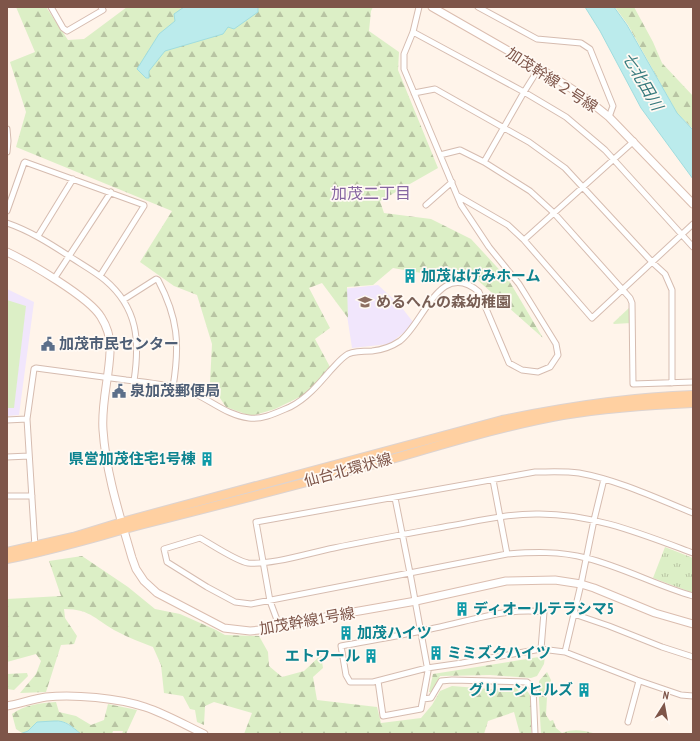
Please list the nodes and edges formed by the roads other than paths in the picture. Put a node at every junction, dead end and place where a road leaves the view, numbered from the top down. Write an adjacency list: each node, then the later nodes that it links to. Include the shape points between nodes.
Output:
1 (51, 7): 2 (street, via 67,31 102,10)
2 (101, 7)
3 (419, 7): 6 (street)
4 (432, 7): 7 (street, 加茂幹線２号線)
5 (478, 7): 10 (street, via 537,39 581,43 590,49 613,106)
6 (413, 32): 8 (street); 9 (street, via 404,54 404,69)
7 (539, 68): 8 (street); 10 (street, 加茂幹線２号線, via 583,96)
8 (524, 92): 11 (street); 16 (street, via 566,117)
9 (414, 93): 11 (street, via 435,89); 15 (street)
10 (609, 117): 13 (street, 加茂幹線２号線)
11 (504, 128): 17 (street); 20 (street, via 548,154)
12 (7, 130): 14 (street)
13 (634, 141): 16 (street); 23 (street, 加茂幹線２号線)
14 (7, 152)
15 (440, 155): 17 (street, via 460,150); 19 (street)
16 (613, 160): 20 (street); 29 (street)
17 (484, 162): 26 (street, via 530,191)
18 (73, 179): 21 (street); 25 (street, via 25,162); 30 (street)
19 (452, 182): 22 (street); 24 (street)
20 (583, 187): 26 (street); 35 (street)
21 (111, 192): 34 (street); 36 (street, via 144,206)
22 (458, 196): 31 (street, via 508,225); 44 (street, via 461,205 518,284 556,344 558,355 550,367 538,372 522,370 509,363 479,292 471,285 459,282 448,284 439,290 402,340 387,348 355,352 345,356 307,396 275,413 257,418 237,416 195,393)
23 (693, 204)
24 (426, 205)
25 (7, 211)
26 (554, 213): 31 (street); 38 (street)
27 (7, 223): 30 (street)
28 (693, 224): 29 (street)
29 (682, 235): 32 (street); 35 (street)
30 (38, 236): 34 (street)
31 (524, 240): 38 (street, via 592,318)
32 (693, 247)
33 (7, 252): 37 (street, 加茂幹線1号線)
34 (69, 256): 36 (street); 37 (street)
35 (653, 262): 38 (street); 43 (street, via 665,274 672,290)
36 (100, 276): 39 (street)
37 (54, 279): 40 (street, 加茂幹線1号線, via 88,302 106,324 110,342)
38 (622, 290): 43 (street, via 632,303 633,384)
39 (123, 300): 41 (street, via 134,323 137,340); 44 (street, via 158,280 172,310 176,334 177,359)
40 (107, 377): 41 (street); 47 (street, via 34,369); 59 (street, 加茂幹線1号線, via 103,417 104,441)
41 (134, 381): 44 (street)
42 (693, 382): 43 (street)
43 (672, 383)
44 (173, 387)
45 (693, 395): 59 (main road, 仙台北環状線, via 635,398 549,410 502,420)
46 (693, 403): 59 (main road, 仙台北環状線, via 597,410 510,426 230,502)
47 (27, 419): 48 (street); 49 (street)
48 (7, 420)
49 (29, 456): 50 (street); 54 (street)
50 (7, 457)
51 (604, 479): 52 (street, via 578,473 535,472); 56 (street); 58 (street)
52 (493, 480): 55 (street); 57 (street)
53 (7, 496): 54 (street)
54 (32, 496): 61 (street)
55 (395, 498): 60 (street); 67 (street, via 256,522)
56 (693, 513)
57 (500, 516): 58 (street, via 565,515); 60 (street); 64 (street)
58 (594, 520): 63 (street); 65 (street)
59 (123, 526): 61 (main road, 仙台北環状線, via 74,544); 75 (street, 加茂幹線1号線, via 136,569 157,593 224,628 250,631)
60 (402, 535): 67 (street); 68 (street)
61 (35, 549): 62 (main road, 仙台北環状線); 66 (main road, 仙台北環状線)
62 (7, 552)
63 (693, 553)
64 (507, 554): 65 (street, via 532,552); 68 (street)
65 (586, 558): 69 (street); 70 (street)
66 (7, 559)
67 (264, 563): 71 (street); 71 (street, via 246,563 200,538 164,549 167,562 235,602 251,604)
68 (410, 573): 71 (street); 72 (street)
69 (581, 584): 72 (street, 加茂幹線1号線, via 555,580 506,581); 73 (street); 74 (street, 加茂幹線1号線, via 655,613)
70 (693, 596)
71 (270, 601): 75 (street)
72 (416, 601): 75 (street, 加茂幹線1号線, via 325,617); 76 (street)
73 (574, 614): 78 (street); 79 (street)
74 (693, 624)
75 (280, 628)
76 (421, 631): 77 (street, via 530,610 544,612); 80 (street); 81 (street, via 341,646 346,675 350,682)
77 (541, 649): 78 (street); 80 (street)
78 (565, 652): 82 (street)
79 (693, 657)
80 (427, 668): 81 (street); 84 (street)
81 (378, 681): 84 (street, via 383,716 421,709)
82 (639, 681): 83 (street); 86 (street)
83 (693, 696)
84 (423, 699): 88 (street, via 431,698 441,681 527,682 533,688)
85 (7, 706): 87 (street, via 60,696 111,700 144,707)
86 (628, 722)
87 (204, 734)
88 (535, 734)

